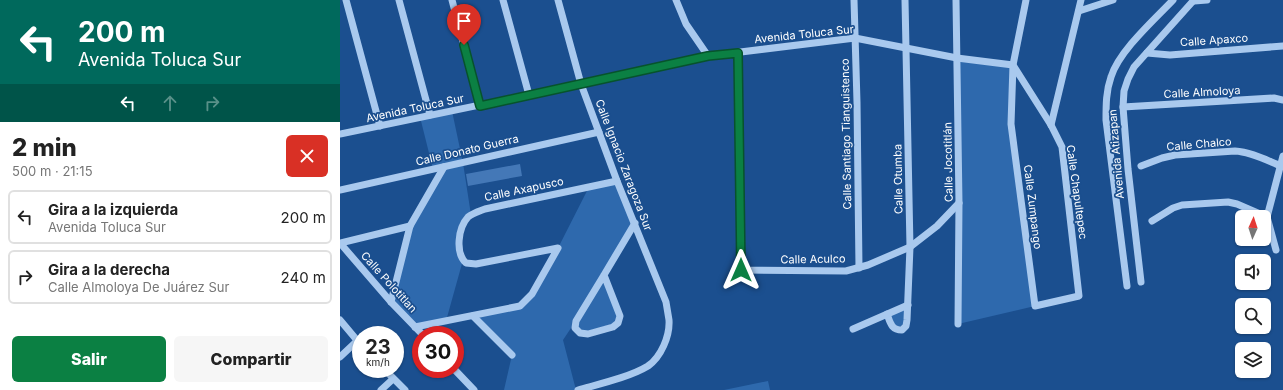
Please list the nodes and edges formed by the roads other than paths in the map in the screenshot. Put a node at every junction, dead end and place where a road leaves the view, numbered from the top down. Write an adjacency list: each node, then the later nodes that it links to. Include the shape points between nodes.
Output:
1 (346, 0): 32 (street)
2 (398, 0): 30 (street)
3 (452, 0): 28 (street)
4 (503, 0): 26 (street)
5 (558, 0): 25 (street, Calle Ignacio Zaragoza Sur)
6 (676, 0): 22 (street, via 686,24)
7 (854, 0): 17 (street, Calle Santiago Tianguistenco)
8 (905, 0): 19 (street, Calle Otumba)
9 (956, 0): 23 (street, Calle Jocotitlán)
10 (1026, 0): 24 (street)
11 (1081, 0): 16 (street)
12 (1113, 0): 16 (street)
13 (1173, 0): 54 (street, via 1119,60 1111,76 1106,96 1106,120)
14 (1194, 0): 15 (street); 21 (street, Avenida Atizapan)
15 (1207, 0)
16 (1079, 10): 31 (street)
17 (854, 38): 19 (street, Avenida Toluca Sur); 20 (street, Avenida Toluca Sur); 51 (street, Calle Santiago Tianguistenco)
18 (1283, 46): 21 (street, Calle Apaxco, via 1170,54)
19 (906, 49): 23 (street, Avenida Toluca Sur); 49 (street, Calle Otumba)
20 (738, 53): 22 (street, Avenida Toluca Sur); 51 (street, Calle Aculco, via 741,270 846,271)
21 (1147, 53): 29 (street, Avenida Atizapan, via 1128,79)
22 (708, 56): 25 (street, Avenida Toluca Sur)
23 (957, 58): 24 (street, Avenida Toluca Sur); 41 (street, Calle Jocotitlán)
24 (1013, 65): 31 (street, Calle Chapultepec); 55 (street, Calle Zumpango, via 1011,124 1035,306)
25 (581, 84): 26 (street, Avenida Toluca Sur); 33 (street, Calle Ignacio Zaragoza Sur)
26 (529, 95): 28 (street, Avenida Toluca Sur)
27 (1283, 100): 29 (street, Calle Almoloya, via 1274,98)
28 (480, 106): 30 (street, Avenida Toluca Sur)
29 (1123, 107): 53 (street, Avenida Atizapan)
30 (430, 115): 32 (street, Avenida Toluca Sur)
31 (1051, 125): 55 (street, Calle Chapultepec, via 1062,147)
32 (380, 126): 34 (street, Avenida Toluca Sur)
33 (599, 132): 38 (street, Calle Donato Guerra); 39 (street, Calle Ignacio Zaragoza Sur)
34 (340, 134)
35 (1283, 156): 37 (street)
36 (1142, 166): 37 (street, Calle Chalco, via 1162,158 1235,151 1252,154)
37 (1280, 166): 43 (street)
38 (444, 167): 40 (street, Calle Donato Guerra); 46 (street)
39 (618, 180): 45 (street, Calle Ignacio Zaragoza Sur); 59 (street, Calle Axapusco, via 485,208 468,217 459,243 460,256 466,263 476,264 558,248 532,294 520,306)
40 (340, 190)
41 (959, 204): 49 (street, Calle Aculco, via 937,226); 61 (street, Calle Jocotitlán)
42 (1251, 210): 44 (street, via 1228,202 1182,205)
43 (1268, 210)
44 (1152, 221)
45 (634, 223): 52 (street); 74 (street, Calle Ignacio Zaragoza Sur, via 666,302 669,321 667,337 659,354 649,365 634,373)
46 (410, 226): 48 (street); 56 (street)
47 (1271, 234): 50 (street)
48 (340, 243): 56 (street, Calle Polotitlan)
49 (910, 247): 51 (street, Calle Aculco); 57 (street, Calle Otumba)
50 (1276, 250)
51 (859, 268)
52 (604, 275): 52 (street, via 576,321 575,328 580,333 588,334 618,323 620,316)
53 (1141, 282)
54 (1127, 286)
55 (1079, 296)
56 (391, 302): 62 (street, Calle Polotitlan)
57 (908, 305): 58 (street); 58 (street, Calle Otumba, via 908,320 902,330 892,327)
58 (887, 314): 64 (street)
59 (473, 316): 63 (street, Calle Axapusco); 67 (street)
60 (340, 320): 65 (street)
61 (958, 324)
62 (414, 326)
63 (420, 326)
64 (854, 329)
65 (352, 335)
66 (352, 348): 68 (street)
67 (512, 356)
68 (340, 357)
69 (463, 378): 73 (street)
70 (393, 379): 71 (street); 72 (street)
71 (381, 390)
72 (405, 390)
73 (474, 390)
74 (578, 390)

